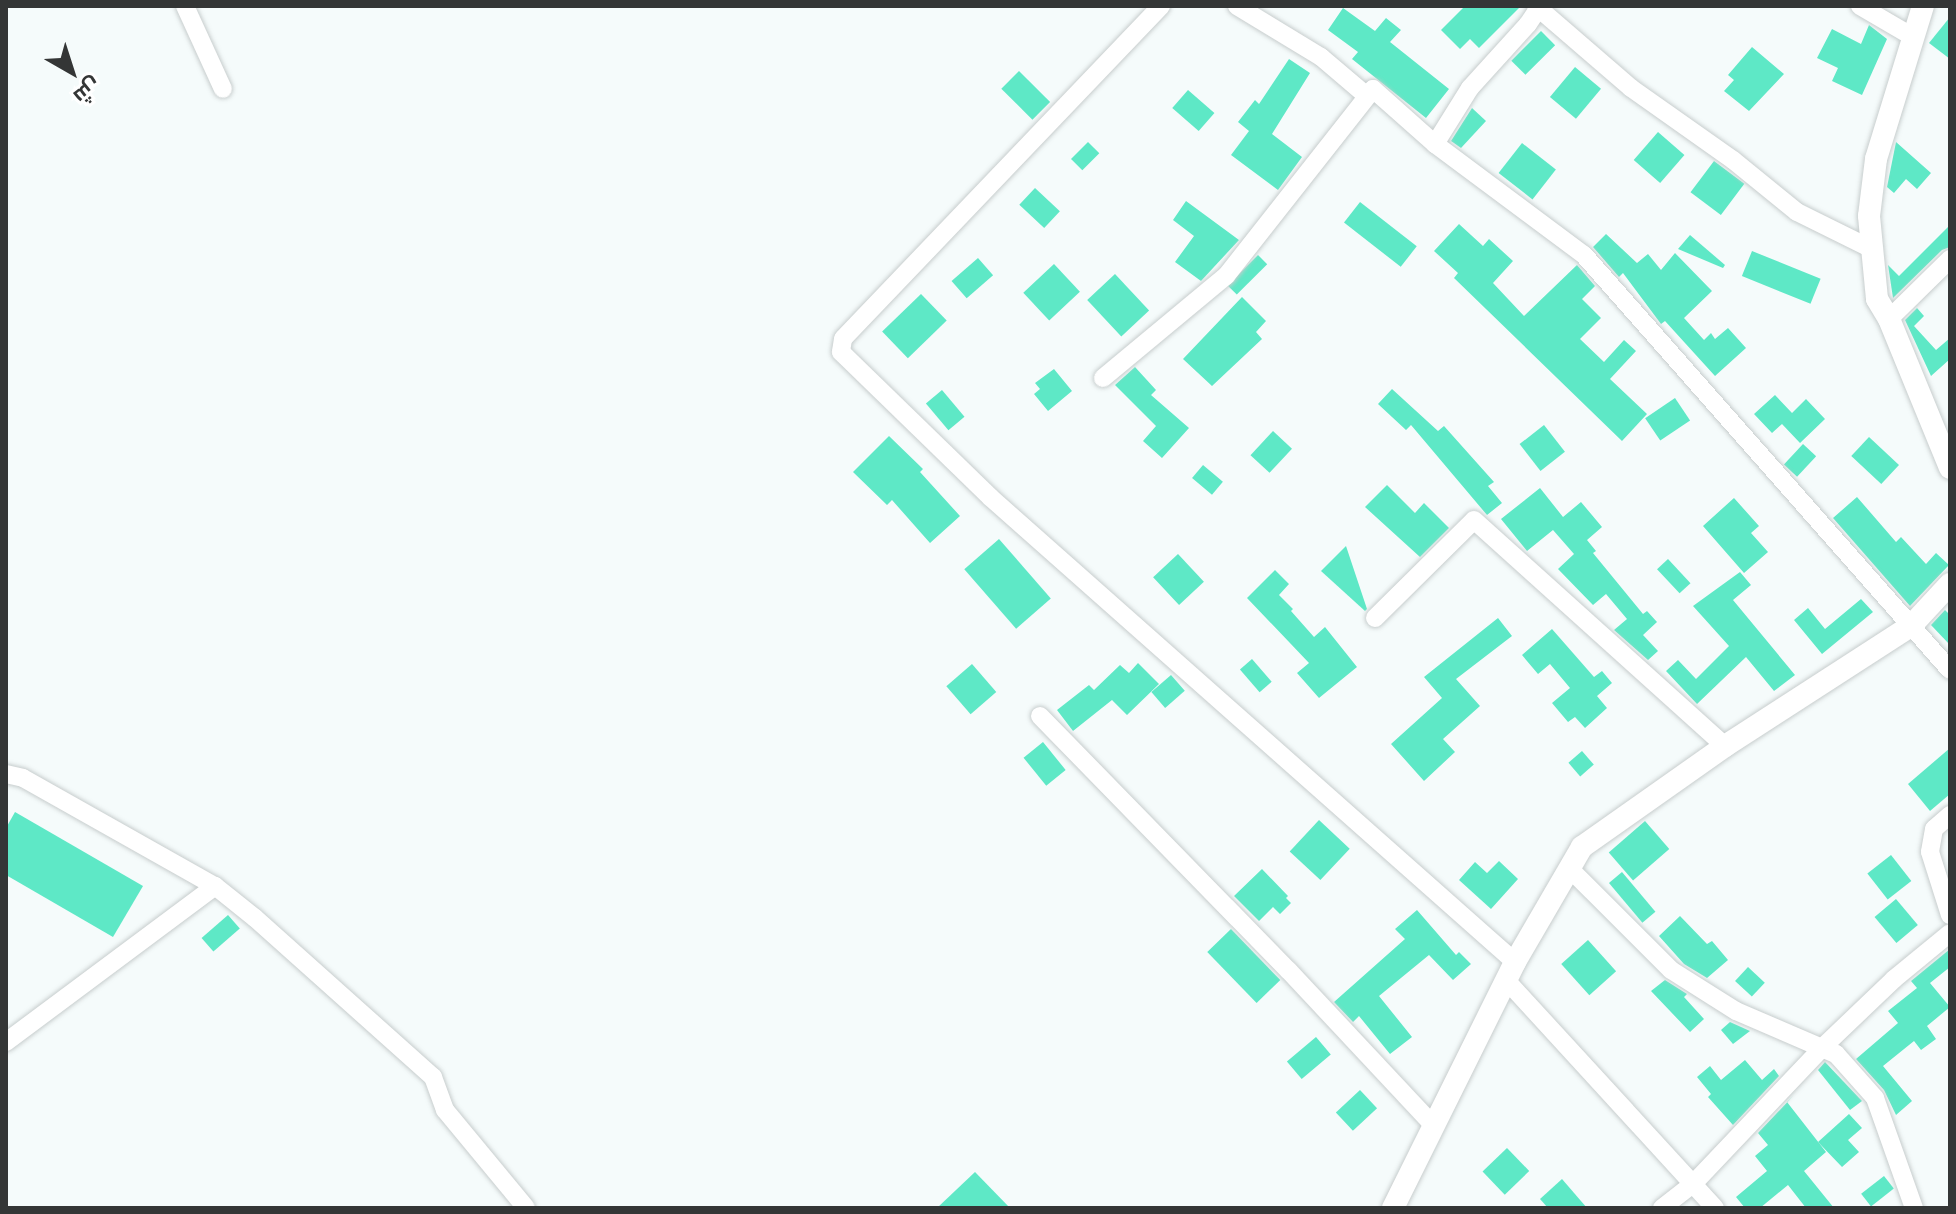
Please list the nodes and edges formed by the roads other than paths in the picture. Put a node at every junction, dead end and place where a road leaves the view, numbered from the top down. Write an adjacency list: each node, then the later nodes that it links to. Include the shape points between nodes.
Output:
1 (185, 6): 8 (street)
2 (1161, 6): 28 (street, via 843,339 841,352 990,497)
3 (1237, 6): 9 (street, via 1321,57)
4 (1860, 6): 7 (street)
5 (1923, 6): 7 (street)
6 (1538, 7): 10 (street, via 1470,88); 11 (street, via 1631,88 1797,212)
7 (1913, 37): 11 (street, via 1876,159 1869,216)
8 (223, 89)
9 (1367, 96): 10 (street, via 1373,89); 14 (street, via 1226,276)
10 (1435, 144): 18 (street, via 1584,255)
11 (1872, 249): 13 (street, via 1877,299)
12 (1950, 259): 13 (street)
13 (1889, 319): 15 (street)
14 (1103, 378)
15 (1950, 467)
16 (1950, 584): 18 (street)
17 (1375, 618): 21 (street, via 1474,520)
18 (1912, 625): 19 (street); 21 (street)
19 (1950, 670)
20 (1040, 716): 31 (street)
21 (1725, 746): 24 (street, via 1582,847)
22 (6, 774): 25 (street, via 23,778)
23 (1950, 815): 26 (street, via 1934,829 1930,852)
24 (1569, 868): 28 (street); 30 (street, via 1671,970 1736,1011)
25 (215, 886): 29 (street); 33 (street, via 433,1077 445,1110)
26 (1950, 915)
27 (1950, 933): 30 (street)
28 (1511, 971): 31 (street); 32 (street)
29 (6, 1042)
30 (1824, 1046): 32 (street); 37 (street, via 1875,1098)
31 (1434, 1126): 34 (street)
32 (1693, 1184): 35 (street); 36 (street)
33 (526, 1208)
34 (1393, 1208)
35 (1662, 1208)
36 (1715, 1208)
37 (1914, 1208)

